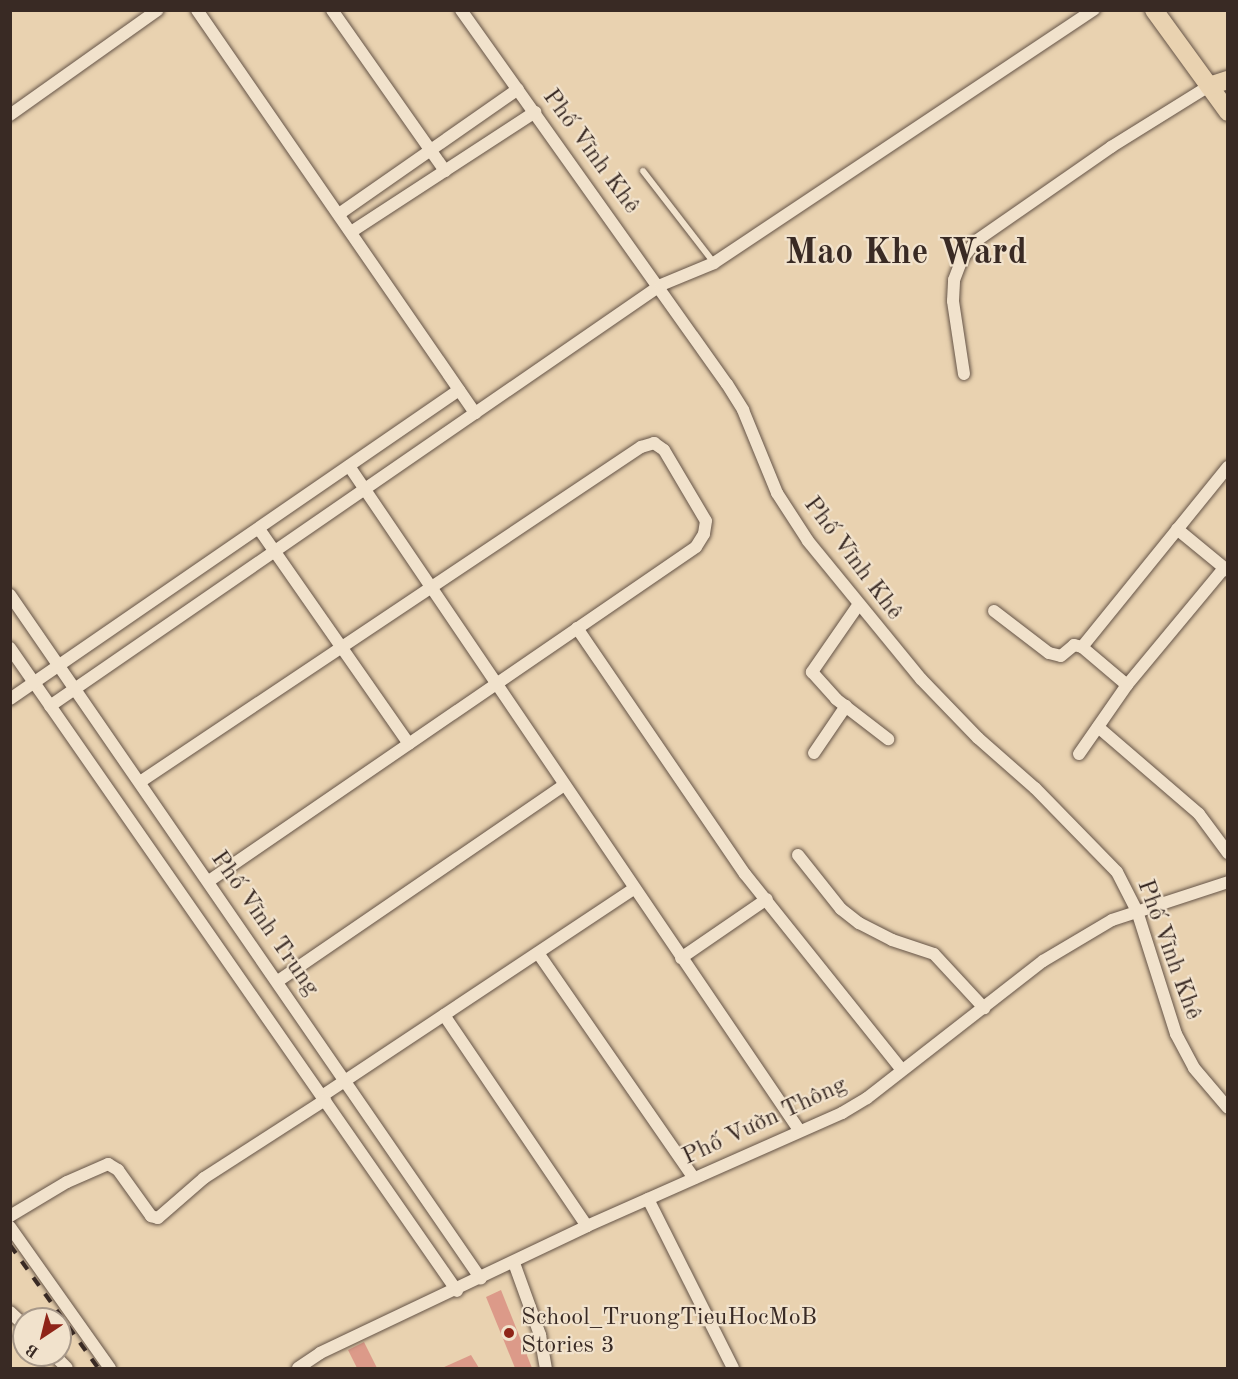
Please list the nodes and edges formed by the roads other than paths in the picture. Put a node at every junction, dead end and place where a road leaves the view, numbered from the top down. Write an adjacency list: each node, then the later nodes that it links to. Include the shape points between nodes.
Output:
1 (158, 10): 12 (street)
2 (196, 10): 16 (street)
3 (332, 10): 13 (street)
4 (461, 10): 9 (street, Phố Vĩnh Khê)
5 (1094, 10): 18 (street)
6 (1154, 10): 8 (main road)
7 (1227, 80): 8 (main road)
8 (1209, 86): 11 (main road); 20 (street, via 1111,147 976,241 962,259 954,280 953,301)
9 (518, 89): 10 (street, Phố Vĩnh Khê); 13 (street)
10 (535, 112): 14 (street); 19 (street, Phố Vĩnh Khê)
11 (1227, 112)
12 (10, 114)
13 (430, 151): 14 (street); 16 (street)
14 (445, 171): 17 (street)
15 (643, 171): 18 (lane)
16 (339, 214): 17 (street)
17 (351, 232): 21 (street)
18 (714, 263): 19 (street)
19 (661, 285): 22 (street); 32 (street, Phố Vĩnh Khê, via 743,410 777,493 808,541)
20 (964, 374)
21 (459, 390): 22 (street); 23 (street)
22 (475, 413): 25 (street)
23 (349, 466): 25 (street); 26 (street)
24 (1227, 467): 27 (street)
25 (366, 489): 28 (street); 30 (street)
26 (259, 529): 28 (street); 38 (street)
27 (1177, 529): 29 (street); 36 (street)
28 (274, 552): 35 (street); 42 (street)
29 (1226, 569): 41 (street)
30 (431, 586): 34 (street, via 641,447 654,443 664,450 700,506 706,521 704,534 696,547); 35 (street); 40 (street)
31 (10, 595): 38 (street, Phố Vĩnh Trung)
32 (859, 604): 45 (street, via 812,672); 59 (street, Phố Vĩnh Khê, via 921,679 1116,872)
33 (994, 611): 36 (street, via 1049,653 1061,656 1074,645)
34 (576, 628): 40 (street); 58 (street, via 745,874)
35 (340, 647): 48 (street); 51 (street)
36 (1082, 647): 41 (street)
37 (10, 648): 39 (street, Phố Vĩnh Trung)
38 (61, 667): 39 (street); 42 (street, Phố Vĩnh Trung)
39 (34, 682): 43 (street); 44 (street, Phố Vĩnh Trung)
40 (496, 684): 48 (street); 52 (street)
41 (1127, 685): 46 (street)
42 (76, 689): 44 (street); 51 (street, Phố Vĩnh Trung)
43 (10, 699)
44 (51, 705): 67 (street, Phố Vĩnh Trung)
45 (846, 706): 47 (street); 49 (street)
46 (1098, 727): 50 (street); 53 (street, via 1199,814)
47 (888, 739)
48 (409, 744): 55 (street)
49 (813, 753)
50 (1079, 754)
51 (140, 782): 55 (street, Phố Vĩnh Trung)
52 (564, 785): 57 (street); 62 (street)
53 (1227, 853)
54 (798, 855): 63 (street, via 841,909 859,924 934,954)
55 (209, 881): 62 (street, Phố Vĩnh Trung)
56 (1227, 882): 59 (street, Phố Vườn Thông)
57 (633, 889): 60 (street); 61 (street)
58 (767, 899): 61 (street); 65 (street)
59 (1137, 910): 63 (street, Phố Vườn Thông, via 1112,920 1043,962); 68 (street, Phố Vĩnh Khê, via 1176,1034 1194,1068)
60 (538, 953): 64 (street); 70 (street)
61 (681, 958): 69 (street)
62 (278, 981): 66 (street, Phố Vĩnh Trung)
63 (984, 1008): 65 (street, Phố Vườn Thông)
64 (444, 1015): 66 (street); 73 (street)
65 (902, 1071): 69 (street, Phố Vườn Thông, via 842,1113)
66 (346, 1080): 67 (street); 76 (street, Phố Vĩnh Trung)
67 (323, 1098): 72 (street, via 204,1178 158,1218 151,1216 118,1170 108,1164 67,1182); 77 (street, Phố Vĩnh Trung)
68 (1227, 1108)
69 (799, 1130): 70 (street, Phố Vườn Thông)
70 (694, 1178): 71 (street, Phố Vườn Thông)
71 (648, 1199): 73 (street, Phố Vườn Thông); 81 (street)
72 (10, 1216)
73 (587, 1226): 75 (street, Phố Vườn Thông)
74 (10, 1227): 78 (street)
75 (514, 1263): 76 (street, Phố Vườn Thông); 80 (street, via 540,1335)
76 (481, 1279): 77 (street, Phố Vườn Thông)
77 (457, 1291): 79 (street, Phố Vườn Thông, via 320,1353)
78 (110, 1368)
79 (298, 1368)
80 (546, 1368)
81 (733, 1368)

